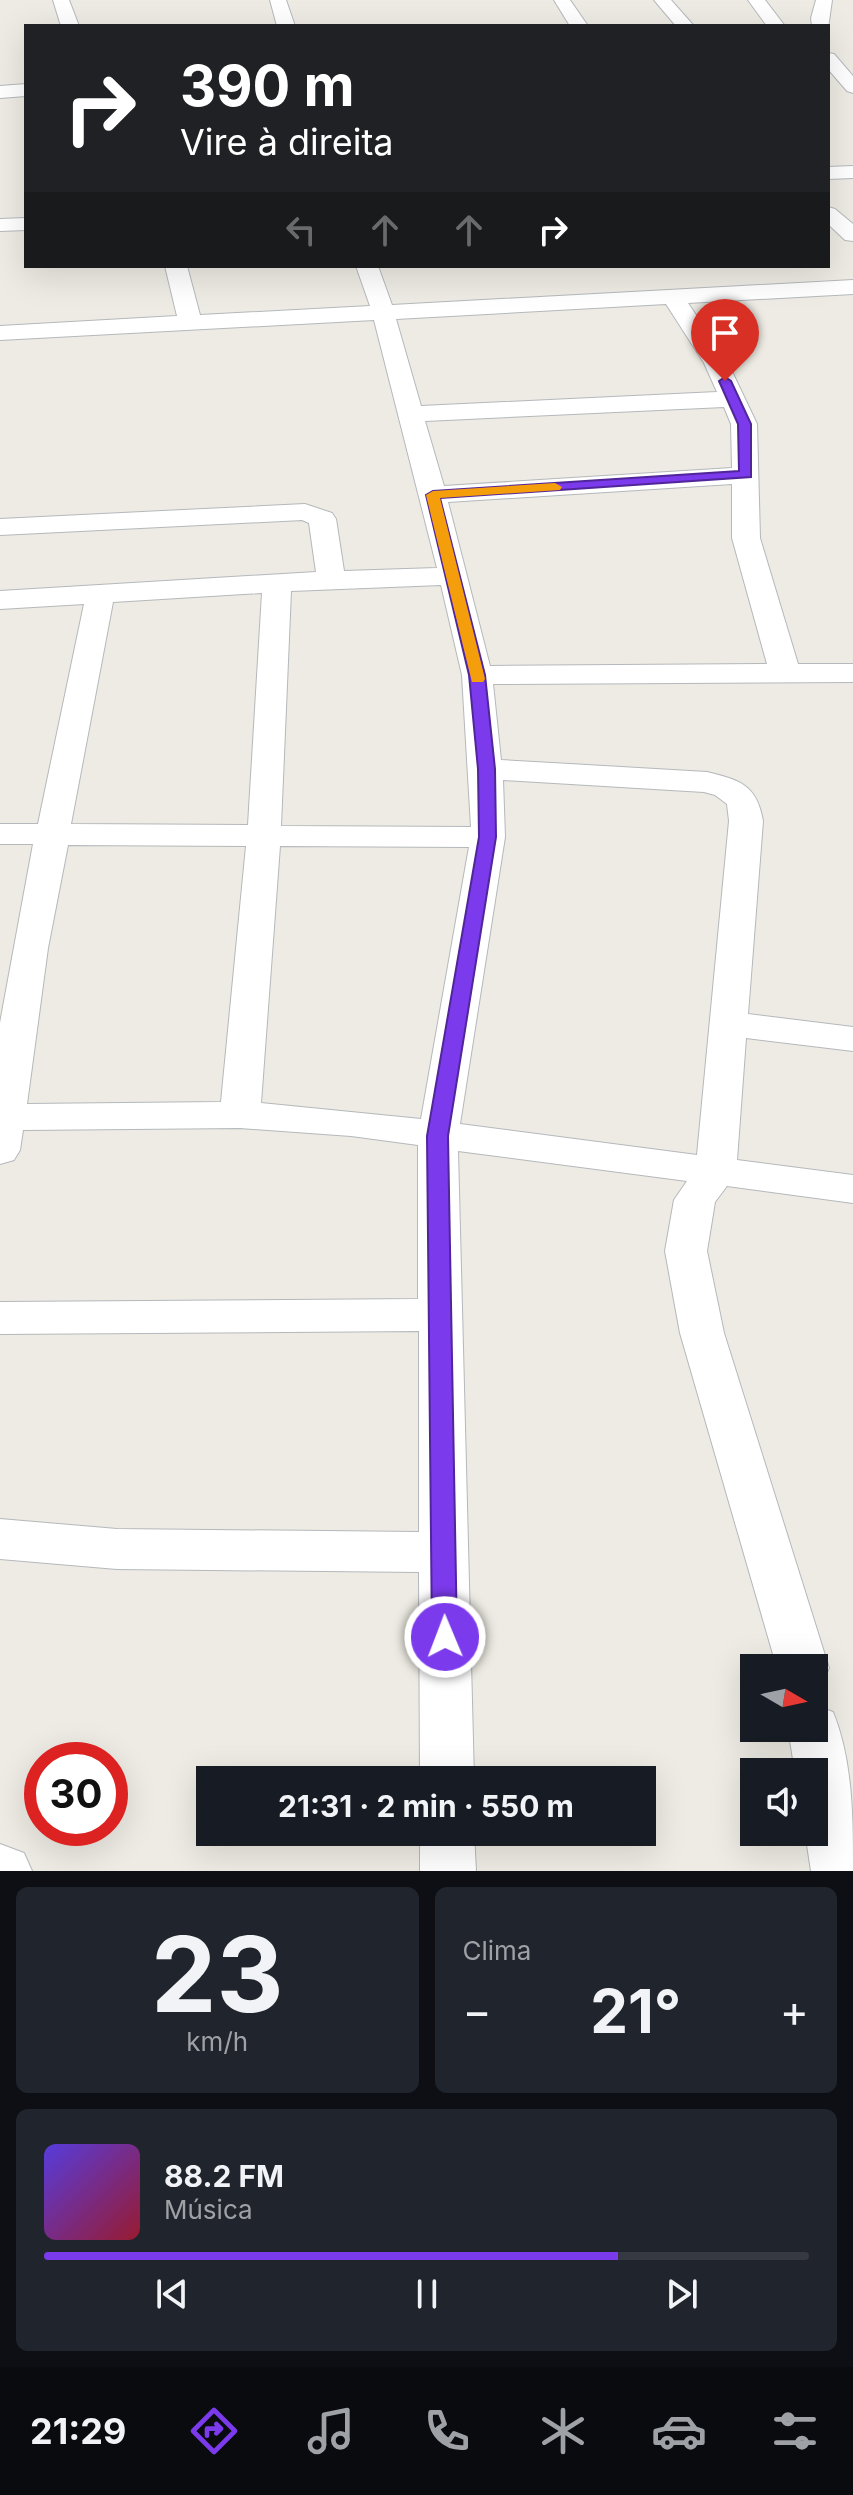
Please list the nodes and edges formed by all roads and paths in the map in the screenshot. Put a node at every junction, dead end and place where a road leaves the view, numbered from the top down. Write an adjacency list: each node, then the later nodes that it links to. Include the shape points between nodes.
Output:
1 (61, 0): 7 (street)
2 (278, 0): 8 (street)
3 (562, 0): 9 (street)
4 (662, 0): 10 (street)
5 (756, 0): 11 (street)
6 (824, 0): 12 (street)
7 (69, 24)
8 (285, 24)
9 (578, 24)
10 (683, 24)
11 (774, 24)
12 (820, 24)
13 (830, 60): 14 (street)
14 (853, 87)
15 (24, 90): 16 (street)
16 (0, 92)
17 (853, 172): 18 (street)
18 (830, 173)
19 (830, 215): 22 (street)
20 (24, 224): 21 (street)
21 (0, 225)
22 (853, 235)
23 (176, 268): 30 (street)
24 (368, 268): 29 (street)
25 (746, 268): 27 (street)
26 (853, 287): 27 (street)
27 (763, 291): 28 (street)
28 (672, 295): 29 (street); 32 (street)
29 (383, 312): 30 (street); 33 (street)
30 (190, 323): 31 (street)
31 (0, 333)
32 (734, 399): 33 (street); 34 (street, via 744,424)
33 (411, 414): 35 (street)
34 (746, 475): 35 (street); 42 (street, via 746,538)
35 (433, 495): 37 (street)
36 (0, 527): 38 (street, via 305,512 322,519)
37 (453, 576): 38 (street); 44 (street)
38 (331, 580): 39 (street)
39 (277, 583): 40 (street); 48 (street)
40 (100, 594): 41 (street); 47 (street)
41 (0, 600)
42 (785, 673): 43 (street); 44 (street)
43 (853, 673)
44 (477, 675): 45 (street)
45 (486, 769): 49 (street); 50 (street, via 707,782 727,788 743,801 746,821)
46 (0, 834): 47 (street)
47 (51, 834): 48 (street); 53 (street)
48 (264, 835): 49 (street); 52 (street)
49 (488, 837): 54 (street)
50 (731, 1024): 51 (street); 55 (street)
51 (853, 1039)
52 (240, 1115): 53 (street); 54 (street)
53 (2, 1128)
54 (438, 1136): 55 (street); 57 (street)
55 (716, 1171): 56 (street); 61 (street, via 695,1200 686,1251 702,1333)
56 (853, 1189)
57 (440, 1315): 58 (street); 60 (street)
58 (0, 1318)
59 (0, 1539): 60 (street, via 117,1549)
60 (443, 1552): 63 (street)
61 (799, 1654)
62 (816, 1742): 66 (street)
63 (447, 1766)
64 (447, 1846): 65 (street)
65 (448, 1871)
66 (839, 1871)

